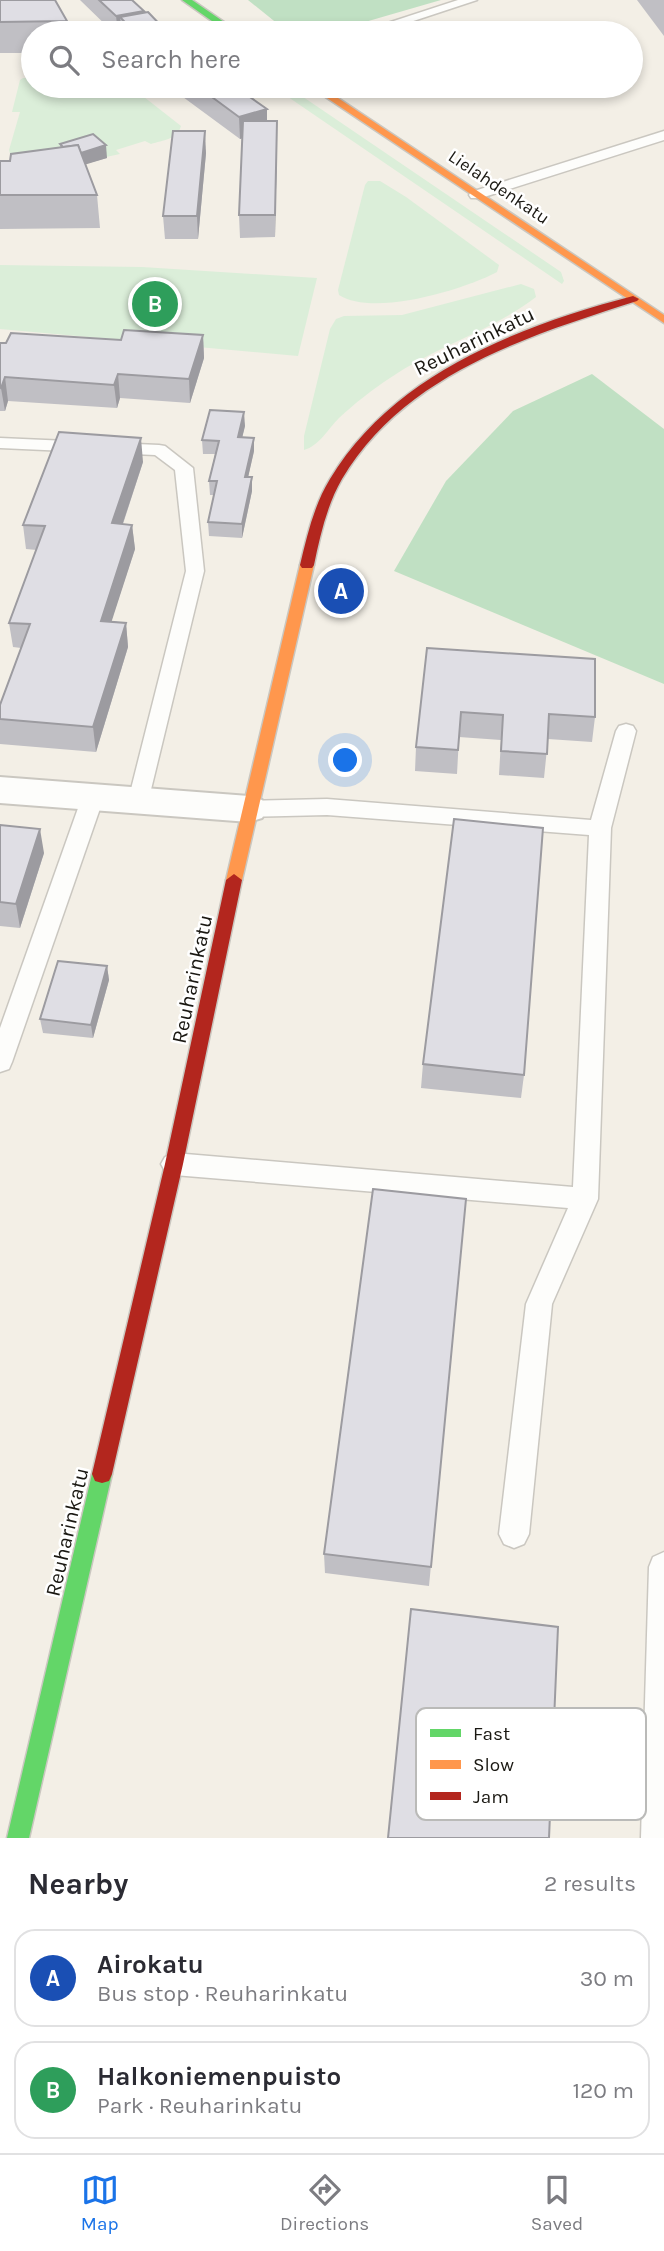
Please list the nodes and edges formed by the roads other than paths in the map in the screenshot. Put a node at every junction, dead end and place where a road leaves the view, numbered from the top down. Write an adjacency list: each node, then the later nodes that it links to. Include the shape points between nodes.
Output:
1 (186, 0): 3 (street)
2 (471, 0): 4 (lane)
3 (217, 21)
4 (403, 21)
5 (332, 98): 7 (street, Lielahdenkatu)
6 (664, 135): 7 (lane)
7 (476, 195): 8 (street, Lielahdenkatu)
8 (633, 299): 9 (street, Lielahdenkatu); 15 (street, Reuharinkatu, via 540,331 460,367 403,401 359,446 337,478 317,522)
9 (664, 320)
10 (0, 443): 14 (lane, via 159,450 184,468 195,571)
11 (625, 731): 16 (lane)
12 (0, 790): 13 (street)
13 (93, 797): 14 (street); 17 (lane)
14 (139, 801): 15 (street)
15 (249, 808): 16 (lane, via 327,807); 19 (street, Reuharinkatu)
16 (600, 828): 20 (lane)
17 (5, 1036): 18 (lane)
18 (0, 1062)
19 (174, 1164): 20 (lane); 23 (street, Reuharinkatu)
20 (585, 1199): 21 (lane, via 539,1304)
21 (514, 1534)
22 (664, 1567): 24 (lane)
23 (18, 1838)
24 (657, 1838)

